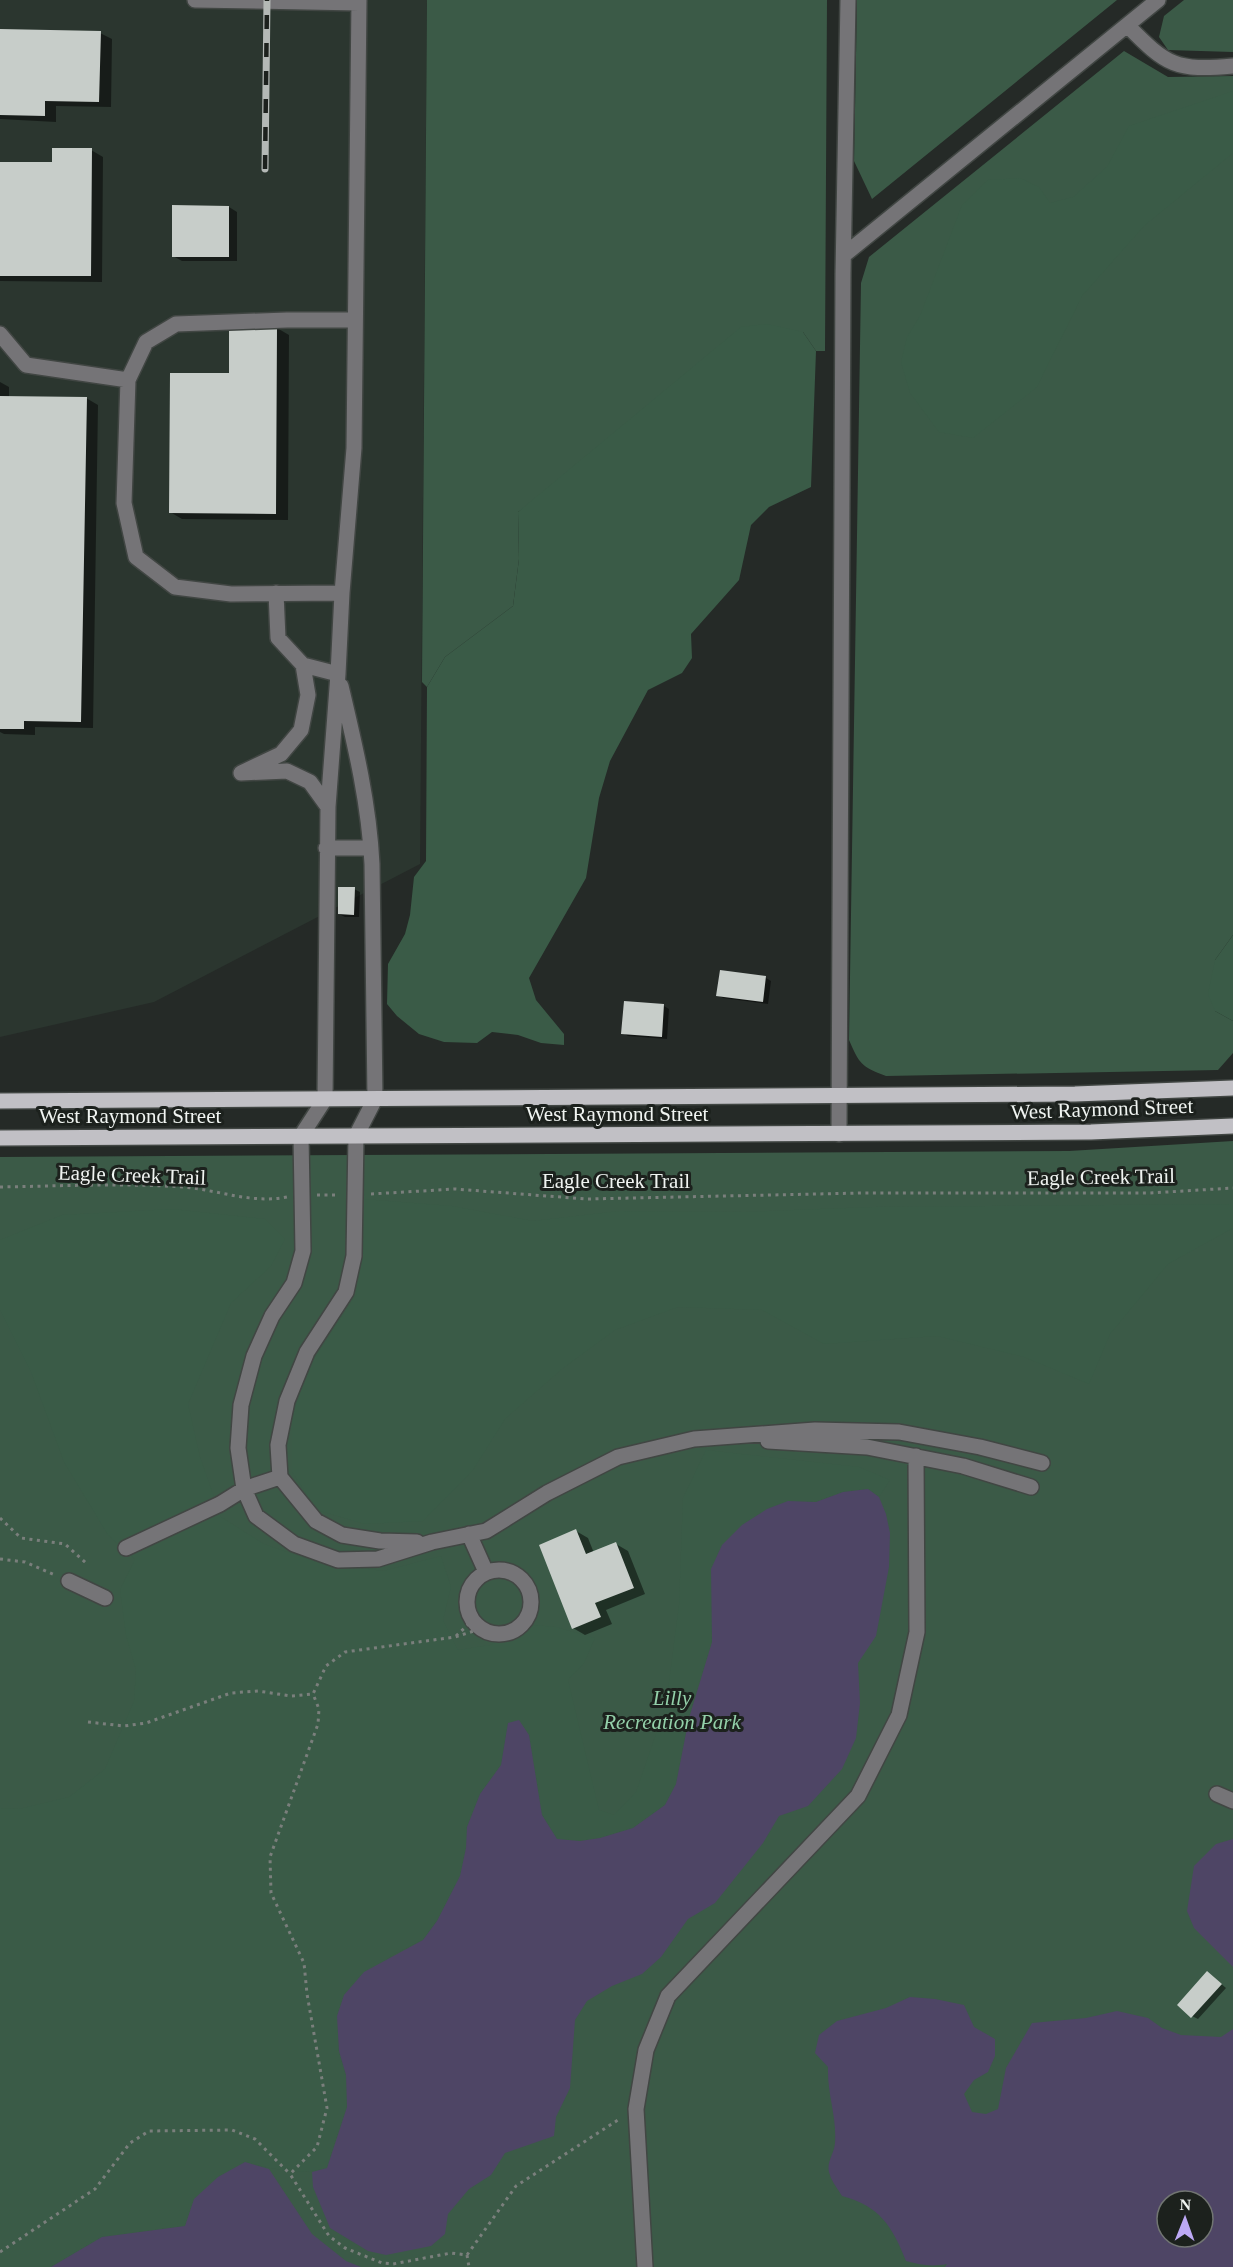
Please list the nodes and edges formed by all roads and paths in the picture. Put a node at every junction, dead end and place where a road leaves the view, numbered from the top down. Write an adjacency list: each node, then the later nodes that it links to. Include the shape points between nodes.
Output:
1 (195, 0): 4 (lane)
2 (848, 0): 7 (lane)
3 (1158, 0): 5 (lane)
4 (359, 2): 8 (lane)
5 (1127, 25): 6 (lane, via 1166,61 1197,69); 7 (lane)
6 (1233, 66)
7 (844, 255): 19 (lane)
8 (355, 320): 10 (lane, via 176,324 146,342); 12 (lane, via 354,448)
9 (0, 334): 10 (lane, via 26,366)
10 (129, 380): 11 (lane, via 124,503 136,557 175,587 231,594)
11 (276, 593): 12 (lane); 13 (lane, via 278,638)
12 (342, 593): 14 (lane)
13 (303, 665): 14 (lane); 15 (lane, via 308,695 301,730 281,754 241,773 287,771 310,782)
14 (338, 674): 15 (lane); 17 (lane, via 357,754)
15 (328, 807): 16 (lane)
16 (326, 848): 17 (lane); 20 (lane)
17 (371, 848): 21 (lane)
18 (1233, 1088): 19 (main road, West Raymond Street, via 1075,1094)
19 (839, 1095): 21 (main road, West Raymond Street); 24 (lane)
20 (325, 1099): 21 (main road, West Raymond Street); 22 (main road, West Raymond Street); 25 (lane)
21 (375, 1099): 26 (lane)
22 (0, 1101)
23 (1233, 1126): 24 (main road, West Raymond Street, via 1091,1132)
24 (838, 1134): 26 (main road, West Raymond Street)
25 (301, 1136): 26 (main road, West Raymond Street); 27 (main road, West Raymond Street); 30 (lane)
26 (356, 1136): 31 (lane)
27 (0, 1138)
28 (0, 1187): 30 (path, Eagle Creek Trail, via 185,1187 271,1200)
29 (1233, 1188): 31 (path, Eagle Creek Trail, via 1150,1193 586,1199 455,1190)
30 (302, 1195): 31 (path, Eagle Creek Trail); 37 (lane, via 303,1251 294,1283 272,1316 254,1356 242,1405 238,1448)
31 (356, 1195): 35 (lane, via 354,1256 346,1292 307,1352 286,1401 278,1445)
32 (693, 1439): 33 (lane, via 867,1447); 34 (lane, via 815,1430 899,1432); 39 (lane, via 618,1457 547,1493 486,1531)
33 (916, 1456): 36 (lane); 53 (lane, via 917,1632 899,1715 858,1796 669,1996 646,2050)
34 (1042, 1463)
35 (280, 1477): 37 (lane); 40 (lane, via 316,1521 342,1535 380,1541)
36 (1031, 1487)
37 (244, 1489): 40 (lane, via 256,1516 294,1544 338,1560 378,1559); 41 (lane)
38 (0, 1518): 43 (path, via 21,1538 65,1544)
39 (469, 1534): 40 (lane); 44 (lane)
40 (432, 1542)
41 (126, 1548)
42 (0, 1559): 45 (path, via 25,1562)
43 (87, 1564)
44 (486, 1572): 47 (lane, via 477,1578 466,1600 467,1611); 47 (lane, via 497,1570 518,1575 531,1594 531,1605 525,1622 506,1634 495,1635)
45 (69, 1581): 46 (lane)
46 (105, 1598)
47 (476, 1625): 48 (path); 48 (path)
48 (455, 1637): 49 (path, via 345,1652 326,1666)
49 (314, 1694): 50 (path, via 231,1694 146,1723 124,1726); 54 (path, via 318,1724 270,1857 271,1893 304,1963 327,2108 316,2147)
50 (88, 1722)
51 (1216, 1794): 52 (lane)
52 (1233, 1801)
53 (636, 2109): 56 (path, via 516,2186); 58 (lane)
54 (290, 2174): 55 (path, via 255,2139 232,2130 149,2131 130,2143 95,2189); 56 (path, via 329,2236 345,2248 382,2264 451,2253)
55 (0, 2252)
56 (467, 2255): 57 (path)
57 (470, 2267)
58 (645, 2267)

